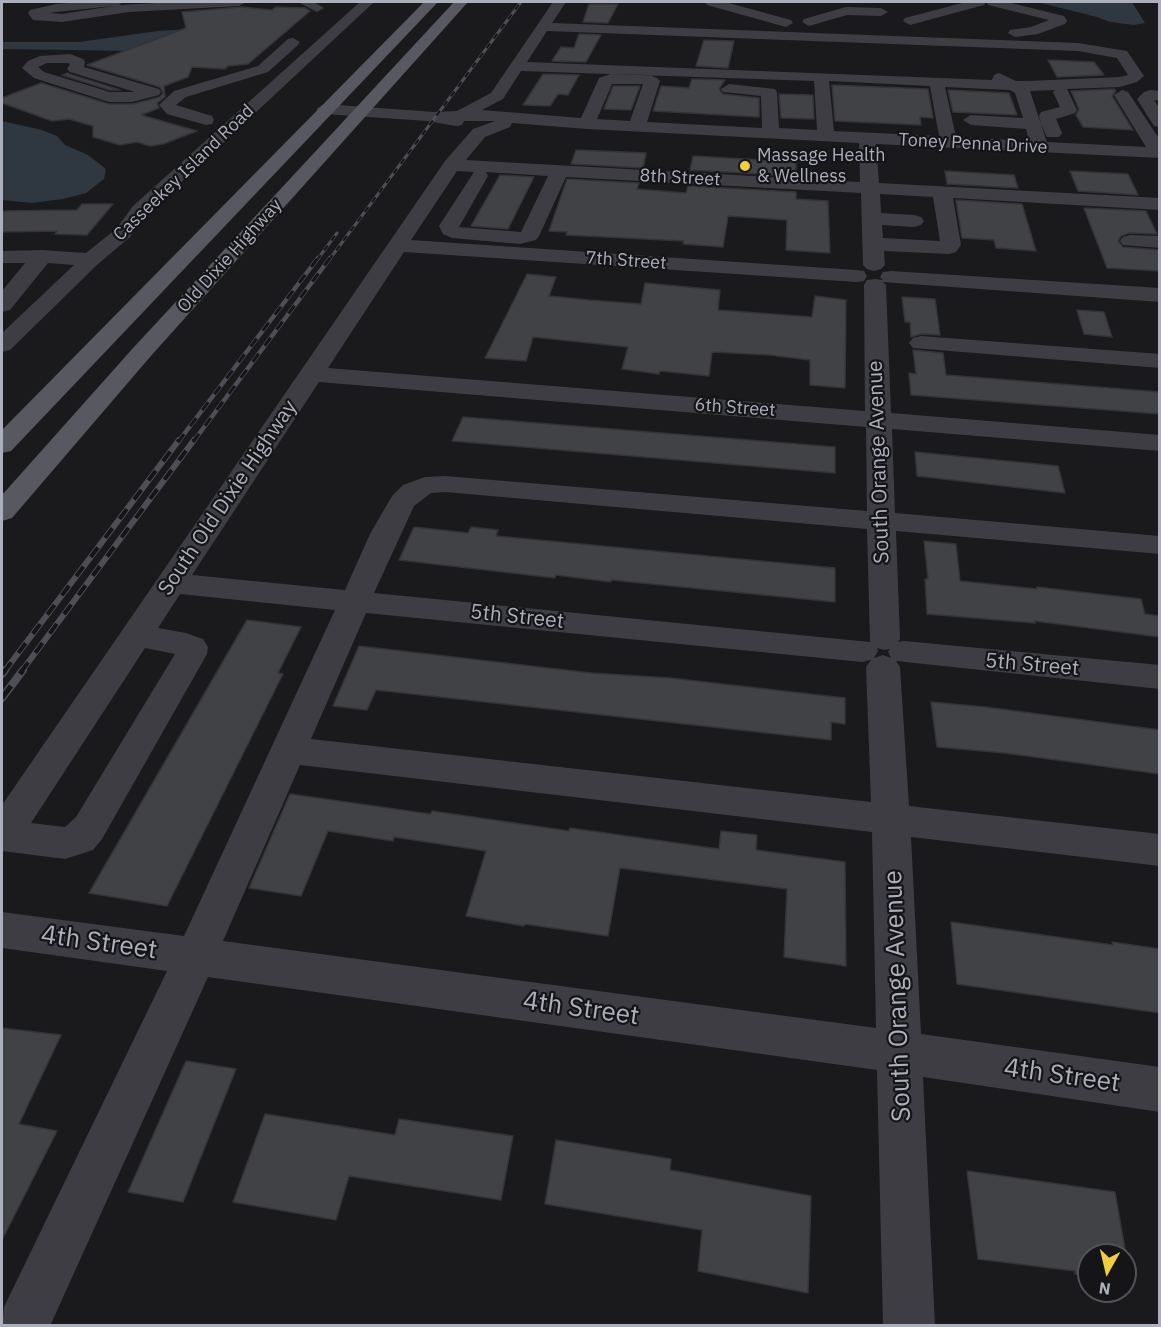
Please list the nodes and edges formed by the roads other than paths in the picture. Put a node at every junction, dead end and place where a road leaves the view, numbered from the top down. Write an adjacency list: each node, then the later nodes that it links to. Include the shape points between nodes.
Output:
1 (117, 2): 12 (street, via 35,13 38,17 62,18)
2 (239, 2): 12 (street)
3 (367, 2): 39 (street, Casseekey Island Road)
4 (431, 2): 42 (main road, Old Dixie Highway)
5 (461, 2): 43 (main road, Old Dixie Highway)
6 (559, 2): 18 (street, South Old Dixie Highway)
7 (712, 2): 13 (street)
8 (745, 2): 19 (street)
9 (979, 2): 15 (street)
10 (993, 2): 21 (street, via 1060,21 1033,31)
11 (912, 4): 15 (street)
12 (130, 5)
13 (729, 6): 19 (street); 20 (street, via 713,11)
14 (880, 7): 16 (street); 19 (street, via 846,11)
15 (939, 9): 16 (street); 17 (street)
16 (910, 21): 21 (street)
17 (957, 22)
18 (544, 23): 20 (street); 24 (street, South Old Dixie Highway)
19 (806, 25): 20 (street); 21 (street)
20 (706, 29): 23 (street); 25 (street)
21 (939, 30)
22 (295, 40): 38 (street, via 263,69)
23 (1026, 44): 27 (street); 27 (street, via 1116,52 1122,54 1136,76 1120,81)
24 (515, 66): 25 (street); 36 (street, South Old Dixie Highway)
25 (690, 72): 32 (street)
26 (994, 72): 29 (street)
27 (1037, 75): 29 (street)
28 (821, 76): 29 (street); 32 (street); 58 (street)
29 (1016, 86): 50 (street, via 1022,90)
30 (673, 87): 32 (street)
31 (937, 87): 57 (street)
32 (721, 91): 54 (street); 56 (street, via 769,92)
33 (153, 92): 33 (street, via 75,69 78,62 70,58 45,59 30,68 39,75 109,97 132,98); 38 (street)
34 (1061, 92): 62 (street, via 1069,112 1047,116)
35 (1122, 95): 59 (street)
36 (497, 96): 44 (street, South Old Dixie Highway); 44 (street, South Old Dixie Highway, via 499,102)
37 (1160, 96): 47 (street, via 1145,99)
38 (174, 99): 39 (street); 40 (street); 45 (street, via 173,111)
39 (243, 102): 86 (street, Casseekey Island Road, via 140,210 123,233)
40 (210, 103)
41 (668, 108): 52 (street)
42 (324, 109): 43 (street, Toney Penna Drive); 96 (main road, Old Dixie Highway)
43 (362, 112): 44 (street, Toney Penna Drive); 97 (main road, Old Dixie Highway)
44 (483, 119): 53 (street, Toney Penna Drive); 68 (street, South Old Dixie Highway, via 479,133); 68 (street, South Old Dixie Highway, via 448,153)
45 (206, 120)
46 (971, 120): 50 (street)
47 (1160, 122)
48 (587, 124): 51 (street, via 604,81 649,80 652,81); 53 (street, Toney Penna Drive, via 564,115); 55 (street, Toney Penna Drive)
49 (896, 124): 57 (street)
50 (1033, 124): 64 (street)
51 (637, 126): 52 (street, Toney Penna Drive); 55 (street, Toney Penna Drive)
52 (663, 128): 54 (street, Toney Penna Drive)
53 (532, 129): 55 (street)
54 (720, 131): 61 (street, Toney Penna Drive)
55 (606, 133): 61 (street)
56 (771, 134): 58 (street, Toney Penna Drive); 61 (street, Toney Penna Drive)
57 (947, 135): 60 (street, Toney Penna Drive); 63 (street, Toney Penna Drive)
58 (826, 136): 60 (street, Toney Penna Drive)
59 (1155, 137): 62 (street); 67 (street)
60 (867, 138): 73 (street, South Orange Avenue)
61 (740, 140): 66 (street)
62 (1056, 140): 64 (street, Toney Penna Drive); 67 (street, Toney Penna Drive)
63 (1003, 146): 64 (street, Toney Penna Drive); 70 (street, via 1015,161)
64 (1040, 147)
65 (511, 149): 69 (street)
66 (811, 152)
67 (1159, 153)
68 (453, 163): 69 (street, 8th Street); 75 (street, South Old Dixie Highway)
69 (501, 168): 71 (street, 8th Street)
70 (1160, 170)
71 (559, 171): 73 (street, 8th Street); 76 (street, via 529,236 452,232 449,226)
72 (479, 176): 76 (street)
73 (870, 188): 74 (street, 8th Street); 78 (street, South Orange Avenue)
74 (942, 192): 77 (street, 8th Street); 82 (street, via 949,248)
75 (429, 197): 76 (street); 83 (street, South Old Dixie Highway)
76 (464, 200)
77 (1160, 204)
78 (871, 218): 79 (street); 82 (street, South Orange Avenue)
79 (914, 221)
80 (1130, 241): 81 (street)
81 (1160, 242)
82 (872, 244): 87 (street, South Orange Avenue)
83 (396, 245): 87 (street, 7th Street); 93 (street, South Old Dixie Highway)
84 (42, 256): 85 (street); 86 (street); 89 (street)
85 (2, 257)
86 (91, 260): 91 (street, Casseekey Island Road)
87 (874, 277): 88 (street, 7th Street); 94 (street, South Orange Avenue)
88 (1160, 295)
89 (2, 306)
90 (921, 343): 92 (street)
91 (2, 345)
92 (1160, 362)
93 (310, 374): 94 (street, 6th Street); 100 (street, South Old Dixie Highway)
94 (878, 419): 95 (street, 6th Street); 98 (street, South Orange Avenue)
95 (1160, 443)
96 (2, 445)
97 (2, 512)
98 (881, 520): 99 (street); 101 (street, via 425,485 402,502); 103 (street, South Orange Avenue)
99 (1160, 545)
100 (171, 583): 101 (street, 5th Street); 102 (street, South Old Dixie Highway)
101 (356, 601): 103 (street, 5th Street); 105 (street)
102 (136, 635): 107 (street, South Old Dixie Highway); 107 (street, via 186,644 192,647 191,654 89,828 79,839 65,843)
103 (883, 652): 104 (street, 5th Street); 106 (street, South Orange Avenue)
104 (1160, 677)
105 (289, 750): 106 (street); 110 (street)
106 (891, 821): 108 (street); 111 (street, South Orange Avenue)
107 (2, 835)
108 (1160, 850)
109 (2, 930): 110 (street, 4th Street)
110 (196, 956): 111 (street, 4th Street); 113 (street)
111 (900, 1052): 112 (street, 4th Street); 114 (street, South Orange Avenue)
112 (1160, 1090)
113 (22, 1326)
114 (909, 1326)

